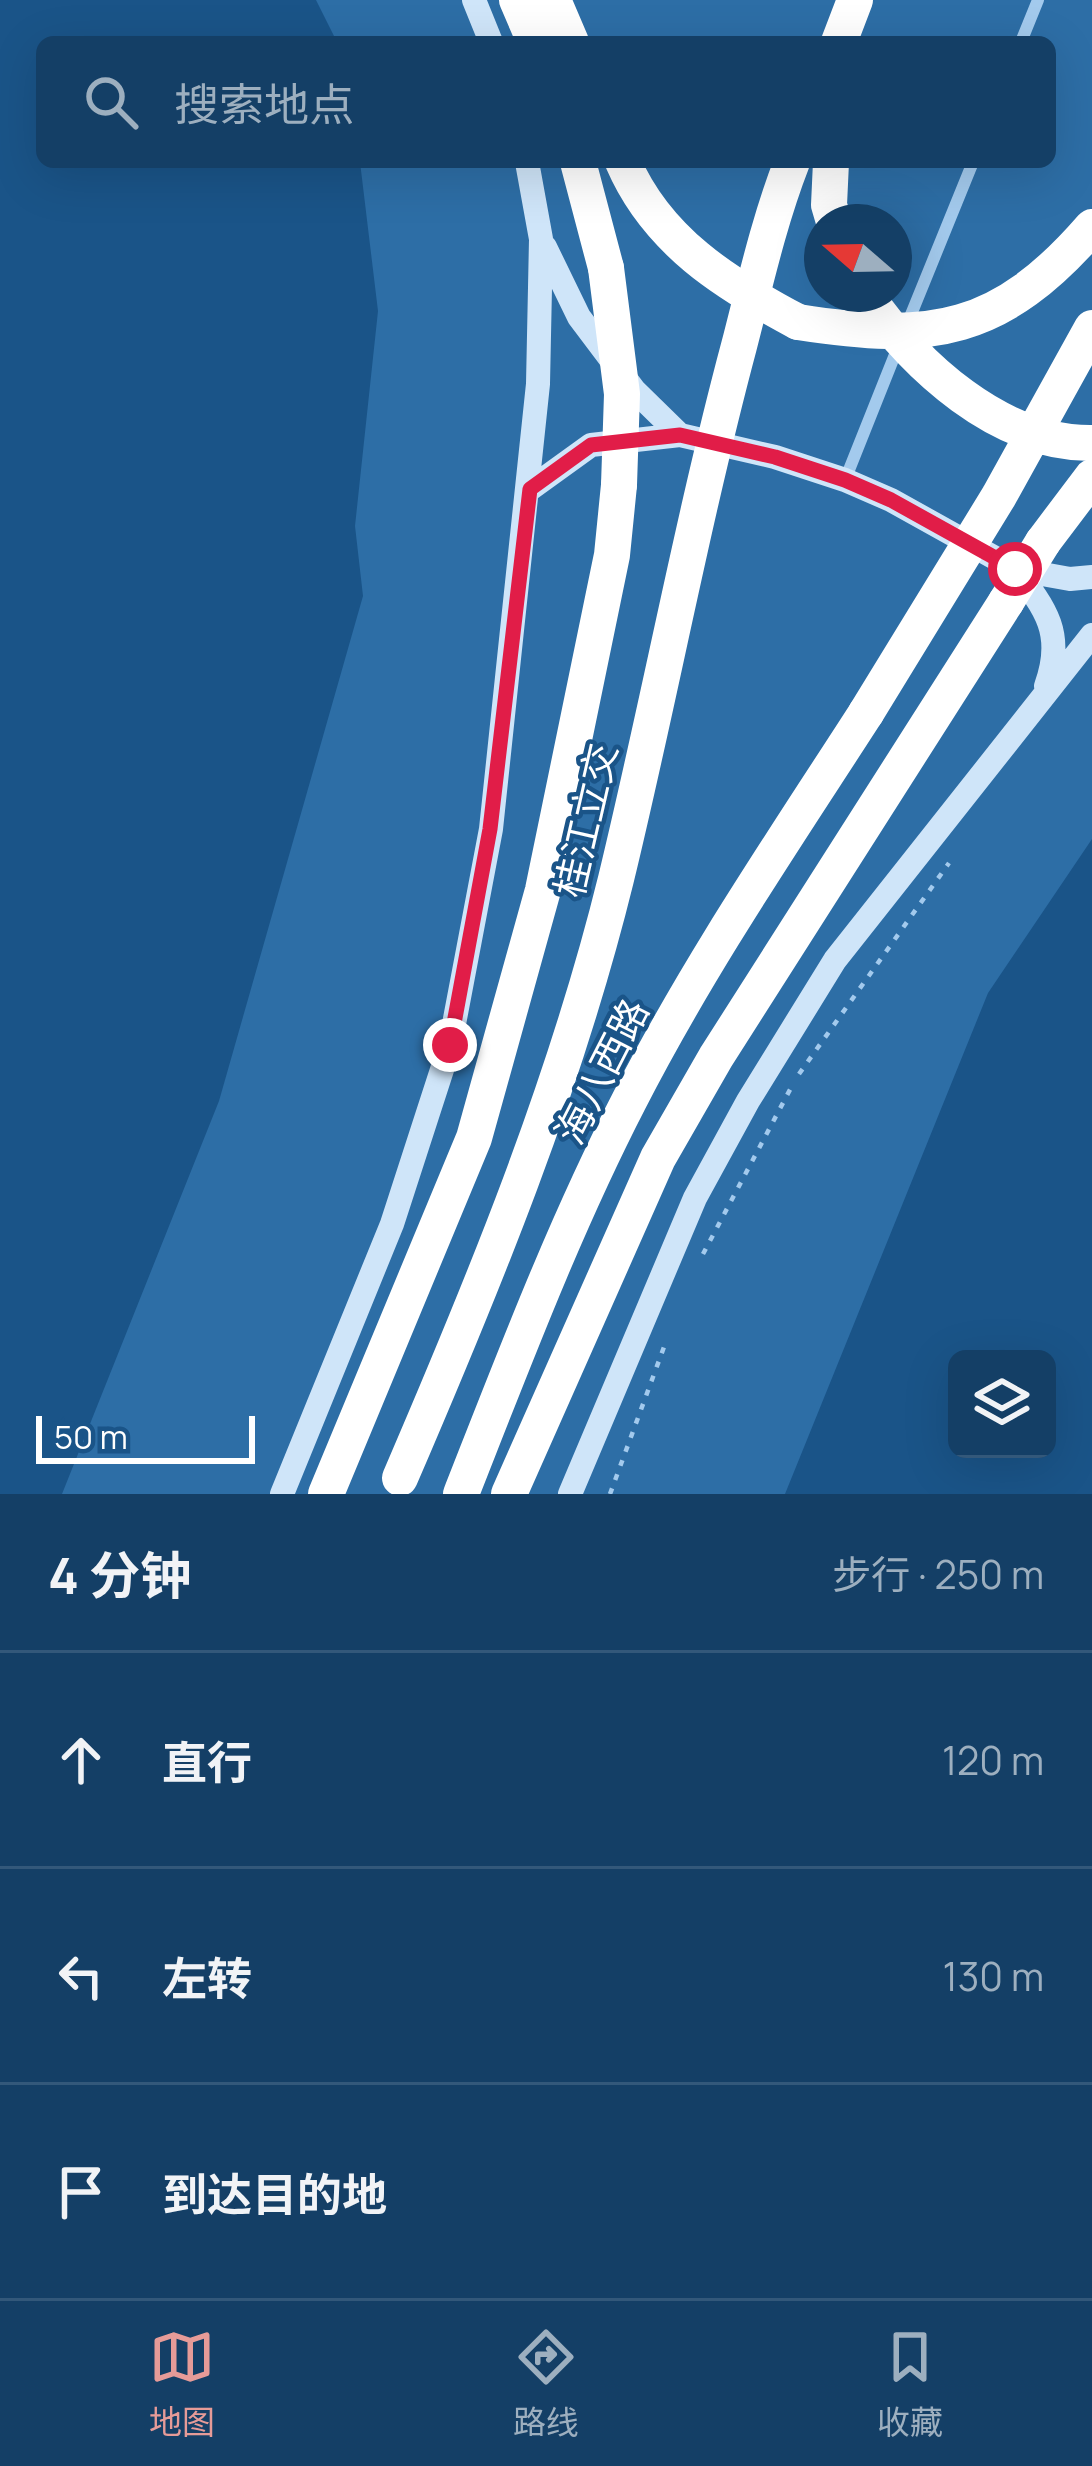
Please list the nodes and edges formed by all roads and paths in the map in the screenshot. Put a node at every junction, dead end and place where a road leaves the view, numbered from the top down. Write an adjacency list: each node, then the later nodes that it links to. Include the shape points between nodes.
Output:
1 (474, 0): 7 (main road)
2 (517, 0): 8 (highway)
3 (553, 0): 9 (highway)
4 (855, 0): 10 (highway)
5 (865, 0): 11 (highway)
6 (1038, 0): 12 (street)
7 (489, 36)
8 (532, 36)
9 (568, 36)
10 (840, 36)
11 (857, 36)
12 (1023, 36)
13 (528, 168): 21 (main road)
14 (580, 168): 38 (highway, bridge, via 606,268 622,394 612,555 543,890 474,1138)
15 (627, 168): 20 (highway, bridge, via 666,229 726,284 798,322 861,332 938,330 1014,302)
16 (790, 168): 36 (highway, 桂江立交, bridge, via 722,406 592,972 505,1225)
17 (831, 168): 19 (highway)
18 (971, 168): 27 (street)
19 (829, 204)
20 (1092, 227)
21 (542, 239): 24 (main road, via 579,317); 28 (main road)
22 (879, 312): 25 (highway, bridge, via 911,353 995,418)
23 (1092, 328): 39 (highway, 海八西路, bridge, via 999,496 691,988 628,1103)
24 (680, 435): 27 (main road); 28 (main road, via 591,445)
25 (1092, 443)
26 (1092, 477): 30 (highway, bridge)
27 (845, 480): 30 (main road, via 891,500)
28 (530, 489): 37 (main road, via 490,829 450,1045 392,1223)
29 (1092, 577): 30 (main road)
30 (1011, 585): 32 (main road, via 1049,614 1055,662); 40 (highway, via 658,1158)
31 (1092, 634): 32 (main road)
32 (1041, 699): 41 (main road, via 835,960 748,1101 695,1198)
33 (959, 849): 34 (path, via 795,1080)
34 (698, 1264)
35 (670, 1329): 42 (path)
36 (396, 1486)
37 (282, 1494)
38 (326, 1494)
39 (461, 1494)
40 (509, 1494)
41 (569, 1494)
42 (610, 1494)

